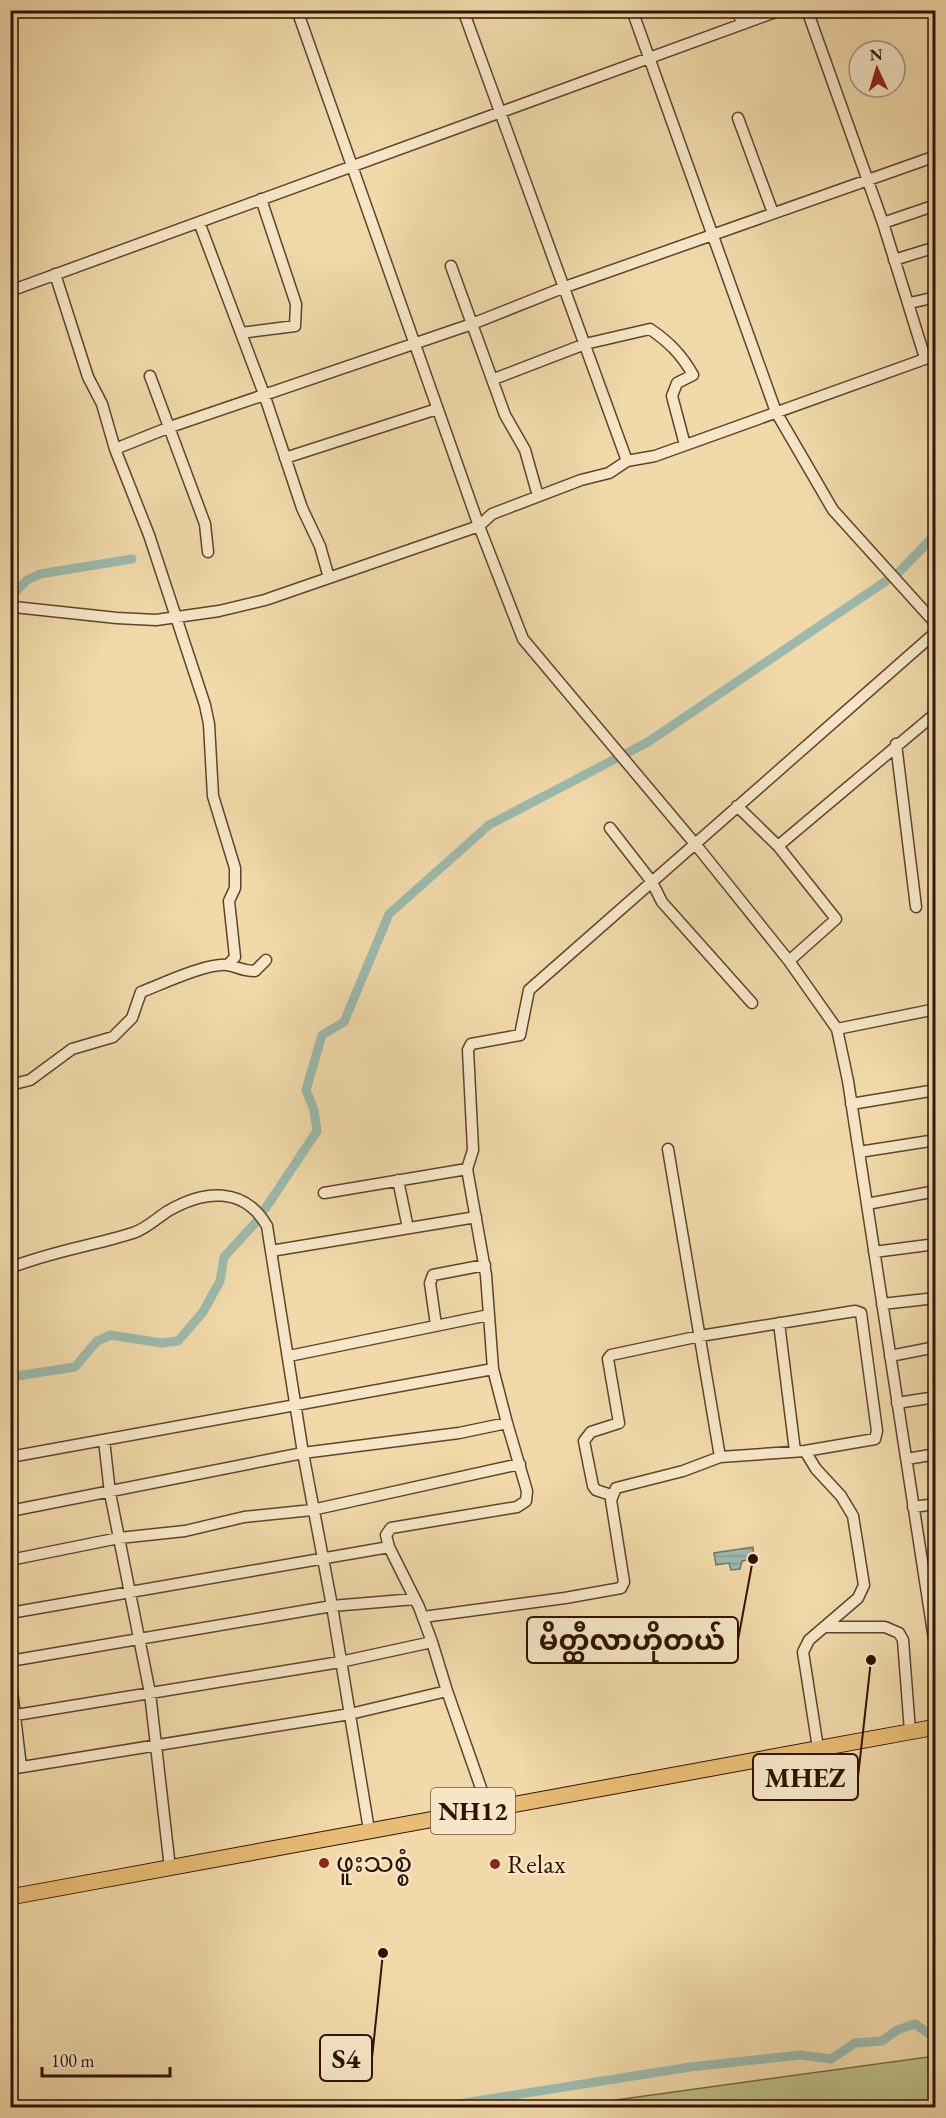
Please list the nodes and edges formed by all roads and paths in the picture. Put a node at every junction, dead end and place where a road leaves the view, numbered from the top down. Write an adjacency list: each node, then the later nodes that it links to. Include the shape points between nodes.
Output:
1 (297, 10): 12 (street)
2 (463, 10): 9 (street)
3 (632, 10): 8 (street)
4 (736, 10): 7 (street)
5 (781, 10): 7 (street)
6 (807, 10): 13 (street)
7 (743, 24): 8 (street)
8 (650, 58): 9 (street); 19 (street)
9 (500, 112): 12 (street); 24 (street)
10 (738, 118): 16 (street)
11 (936, 156): 13 (street)
12 (351, 167): 14 (street); 30 (street)
13 (867, 181): 16 (street); 18 (street)
14 (261, 199): 17 (street); 29 (street, via 296,304 295,326)
15 (936, 205): 18 (street)
16 (773, 213): 19 (street)
17 (199, 222): 23 (street); 29 (street)
18 (883, 224): 21 (street)
19 (712, 234): 24 (street); 37 (street)
20 (936, 247): 21 (street)
21 (894, 260): 27 (street)
22 (452, 266): 28 (street)
23 (55, 274): 25 (street); 40 (street)
24 (565, 287): 28 (street); 31 (street)
25 (10, 291)
26 (936, 297): 27 (street)
27 (910, 303): 32 (street)
28 (472, 324): 30 (street); 34 (street)
29 (241, 333): 35 (street)
30 (414, 344): 35 (street); 36 (street)
31 (585, 344): 34 (street); 39 (street, via 650,329 668,342 693,375 677,383 672,396); 42 (street)
32 (930, 357): 37 (street)
33 (150, 376): 38 (street)
34 (494, 379): 43 (street, via 505,415 525,450)
35 (264, 394): 38 (street); 41 (street)
36 (437, 409): 41 (street); 44 (street)
37 (776, 412): 39 (street); 49 (street, via 833,510)
38 (170, 427): 40 (street); 45 (street, via 205,524)
39 (685, 445): 42 (street, via 655,456)
40 (115, 449): 48 (street, via 149,535)
41 (285, 458): 46 (street)
42 (627, 460): 43 (street, via 609,473)
43 (538, 496): 44 (street, via 492,514)
44 (479, 526): 46 (street); 55 (street, via 524,639)
45 (208, 552)
46 (329, 578): 48 (street, via 265,600)
47 (10, 610): 48 (street, via 14,606 117,618)
48 (175, 618): 61 (street, via 206,705 213,796 235,868 235,888 229,901 235,957)
49 (936, 624)
50 (936, 632): 53 (street)
51 (936, 712): 52 (street)
52 (896, 744): 56 (street); 58 (street)
53 (737, 806): 55 (street); 56 (street)
54 (610, 828): 57 (street)
55 (696, 844): 57 (street); 60 (street)
56 (778, 846): 60 (street, via 836,919)
57 (652, 882): 62 (street, via 662,902); 71 (street, via 529,990 520,1035 471,1044 468,1050 473,1150)
58 (916, 907)
59 (266, 960): 61 (street, via 255,971 241,971)
60 (789, 962): 64 (street)
61 (228, 965): 65 (street, via 192,972 141,992 132,1018 113,1037 72,1049 30,1080)
62 (752, 1004)
63 (936, 1009): 64 (street)
64 (837, 1029): 67 (street)
65 (10, 1085)
66 (936, 1090): 67 (street)
67 (851, 1104): 70 (street)
68 (936, 1140): 70 (street)
69 (668, 1149): 88 (street)
70 (859, 1152): 75 (street)
71 (467, 1168): 72 (street); 76 (street)
72 (398, 1180): 74 (street); 77 (street)
73 (936, 1191): 75 (street)
74 (324, 1192)
75 (867, 1204): 80 (street)
76 (477, 1216): 77 (street); 81 (street)
77 (408, 1228): 79 (street)
78 (936, 1244): 80 (street)
79 (271, 1251): 82 (street, via 267,1226 259,1212 231,1196 210,1194 170,1210 136,1232 45,1253); 90 (street)
80 (874, 1252): 84 (street)
81 (484, 1265): 85 (street); 87 (street, via 431,1278)
82 (10, 1268)
83 (936, 1298): 84 (street)
84 (882, 1304): 91 (street)
85 (489, 1315): 87 (street); 92 (street)
86 (779, 1323): 88 (street); 98 (street); 98 (street, via 861,1313 878,1437)
87 (436, 1325): 90 (street)
88 (700, 1336): 102 (street); 106 (street, via 618,1353 608,1359 619,1423 591,1432 584,1440 593,1486)
89 (936, 1347): 91 (street)
90 (288, 1356): 95 (street)
91 (890, 1356): 94 (street)
92 (493, 1369): 95 (street); 96 (street)
93 (936, 1397): 94 (street)
94 (897, 1403): 103 (street)
95 (296, 1405): 97 (street); 99 (street)
96 (507, 1423): 99 (street); 104 (street)
97 (104, 1440): 101 (street); 105 (street)
98 (800, 1451): 102 (street); 123 (street, via 841,1496 853,1516 864,1585 858,1598)
99 (303, 1453): 105 (street); 109 (street)
100 (936, 1454): 103 (street)
101 (10, 1457)
102 (720, 1457): 106 (street, via 616,1488)
103 (907, 1459): 108 (street)
104 (519, 1464): 109 (street); 112 (street, via 526,1501 516,1507 391,1528 386,1534)
105 (110, 1493): 110 (street); 111 (street)
106 (611, 1495): 122 (street, via 624,1582 621,1588)
107 (936, 1504): 108 (street)
108 (913, 1507): 115 (street)
109 (312, 1510): 111 (street); 114 (street)
110 (10, 1511)
111 (119, 1538): 116 (street); 117 (street)
112 (389, 1546): 114 (street); 118 (street)
113 (936, 1555): 115 (street)
114 (322, 1557): 117 (street); 120 (street)
115 (923, 1557): 119 (street)
116 (10, 1560)
117 (129, 1593): 121 (street); 124 (street)
118 (415, 1599): 120 (street); 122 (street)
119 (932, 1600): 126 (street)
120 (333, 1606): 124 (street); 128 (street)
121 (10, 1613)
122 (423, 1617): 125 (street)
123 (824, 1626): 135 (street, via 885,1627 899,1633 903,1640); 137 (street, via 806,1643 803,1652)
124 (138, 1641): 127 (street); 131 (street)
125 (432, 1642): 128 (street); 130 (street)
126 (936, 1652)
127 (10, 1661)
128 (340, 1662): 131 (street); 132 (street)
129 (10, 1674): 133 (street)
130 (447, 1691): 132 (street); 139 (street)
131 (150, 1693): 133 (street); 136 (street)
132 (350, 1714): 136 (street); 140 (street)
133 (14, 1715): 138 (street)
134 (936, 1727): 135 (highway, NH12)
135 (910, 1731): 137 (highway, NH12)
136 (155, 1744): 138 (street); 141 (street)
137 (818, 1748): 139 (highway, NH12)
138 (16, 1768)
139 (488, 1808): 140 (highway, NH12)
140 (369, 1830): 141 (highway, NH12)
141 (170, 1868): 142 (highway, NH12)
142 (10, 1897)
143 (10, 2083): 144 (street)
144 (10, 2096)

